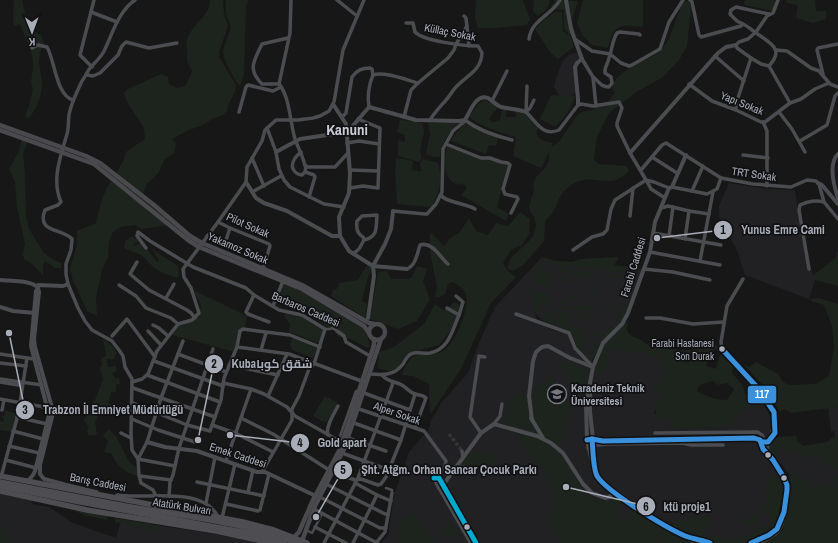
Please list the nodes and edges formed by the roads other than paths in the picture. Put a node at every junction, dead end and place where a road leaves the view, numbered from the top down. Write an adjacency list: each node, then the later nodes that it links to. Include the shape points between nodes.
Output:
1 (94, 0): 11 (street)
2 (135, 0): 15 (street)
3 (291, 0): 21 (street)
4 (337, 0): 13 (street)
5 (364, 0): 13 (street)
6 (560, 0): 22 (street, via 535,24)
7 (566, 0): 23 (street, via 568,19)
8 (683, 0): 31 (street, via 669,22 658,51 629,66 620,63)
9 (690, 0): 17 (street, via 701,37)
10 (778, 0): 12 (street, via 773,13)
11 (91, 12): 15 (street); 35 (street, via 80,55)
12 (769, 14): 17 (street, via 736,7 731,10 730,14); 19 (street)
13 (356, 16): 54 (street, via 342,54)
14 (464, 16): 18 (street)
15 (117, 22): 35 (street, via 105,50)
16 (406, 22): 25 (street, Küllaç Sokak, via 414,23 415,32 420,36)
17 (743, 24): 19 (street)
18 (467, 26): 25 (street); 28 (street)
19 (756, 32): 27 (street); 30 (street)
20 (640, 36): 31 (street, via 617,33)
21 (288, 38): 46 (street); 46 (street, via 262,44 253,64 253,71 262,84)
22 (529, 39)
23 (576, 40): 31 (street, via 592,51); 34 (street)
24 (177, 43): 38 (street, via 149,48 126,42 118,55 100,73)
25 (456, 44): 28 (street, Küllaç Sokak); 43 (street, via 448,58)
26 (838, 44): 40 (street, via 817,50)
27 (736, 45): 32 (street, via 723,49); 33 (street)
28 (469, 46): 66 (street, Küllaç Sokak, via 480,48 481,63 456,87)
29 (32, 48): 50 (street, via 38,45 47,47 61,89)
30 (776, 50): 36 (street, via 775,58); 40 (street, via 787,51)
31 (610, 54): 41 (street, via 604,72 611,77 609,87 598,84)
32 (715, 56): 42 (street); 45 (street)
33 (751, 58): 36 (street); 42 (street)
34 (582, 59): 41 (street); 55 (street, via 575,67)
35 (92, 66): 38 (street)
36 (769, 66): 53 (street)
37 (508, 71): 52 (street)
38 (87, 75): 50 (street)
39 (373, 75): 43 (street, via 381,74); 56 (street); 62 (street, via 370,68 355,72 346,113)
40 (823, 75): 44 (street)
41 (593, 77): 57 (street)
42 (744, 81): 58 (street)
43 (418, 83): 63 (street, via 411,90)
44 (829, 83): 48 (street); 53 (street, Yapı Sokak)
45 (689, 84): 58 (street, Yapı Sokak, via 712,101); 84 (street)
46 (280, 86): 59 (street, via 273,91 246,87); 64 (street)
47 (526, 86): 60 (street)
48 (838, 87)
49 (838, 93): 75 (street, via 827,125)
50 (73, 100): 79 (street)
51 (534, 100): 60 (street)
52 (492, 101): 60 (street, via 501,107); 67 (street, via 486,97 480,98)
53 (790, 103): 61 (street, Yapı Sokak)
54 (333, 104): 62 (street); 64 (street, via 329,111 320,116)
55 (578, 105): 57 (street); 60 (street, via 555,131 541,128)
56 (369, 106): 63 (street); 65 (street)
57 (596, 106): 84 (street, via 621,103 617,126)
58 (736, 110): 68 (street, Yapı Sokak)
59 (239, 112)
60 (526, 112)
61 (779, 112): 68 (street, Yapı Sokak); 75 (street)
62 (342, 117): 72 (street)
63 (404, 117): 66 (street, via 421,121)
64 (291, 119): 70 (street, via 276,120); 74 (street)
65 (358, 119): 72 (street); 77 (street, via 380,128)
66 (430, 120): 67 (street)
67 (465, 120): 73 (street, via 491,134); 78 (street)
68 (763, 122): 90 (street, via 767,131)
69 (0, 125): 79 (main road)
70 (267, 128): 80 (street); 89 (street)
71 (0, 130): 79 (main road)
72 (347, 130): 74 (street); 76 (street)
73 (512, 140)
74 (296, 141): 80 (street); 81 (street)
75 (800, 142): 82 (street)
76 (347, 143): 77 (street, via 359,141); 83 (street)
77 (379, 144): 95 (street)
78 (446, 144): 111 (street, via 442,159); 123 (street, via 481,158 490,158 510,165 503,190 505,194 517,197)
79 (62, 150): 136 (main road, Yakamoz Sokak, via 94,164 188,240); 156 (street, via 57,188 61,202 58,206 45,210 43,221 46,226 72,239 72,250 66,264)
80 (276, 152): 98 (street)
81 (301, 152): 91 (street); 96 (street, via 294,160 293,168 298,175)
82 (805, 152)
83 (348, 153): 91 (street, via 335,167); 93 (street)
84 (630, 153): 94 (street)
85 (838, 154): 114 (street, via 833,169)
86 (743, 155): 90 (street)
87 (686, 156): 88 (street, TRT Sokak, via 666,143); 92 (street, TRT Sokak); 97 (street, Farabi Caddesi)
88 (652, 157): 94 (street, TRT Sokak); 97 (street)
89 (252, 158): 101 (street, via 247,167); 103 (street)
90 (768, 158): 104 (street)
91 (306, 166): 96 (street)
92 (703, 166): 99 (street, TRT Sokak); 108 (street)
93 (350, 170): 95 (street); 105 (street)
94 (641, 170): 100 (street)
95 (378, 171): 105 (street, via 378,188)
96 (304, 172): 112 (street, via 314,175)
97 (677, 173): 107 (street, Farabi Caddesi)
98 (281, 176): 103 (street); 112 (street, via 290,187)
99 (721, 178): 104 (street, TRT Sokak); 110 (street)
100 (646, 180): 106 (street); 107 (street); 113 (street, via 651,189)
101 (246, 182): 109 (street); 127 (street)
102 (818, 183): 104 (street, TRT Sokak, via 808,180 791,187); 115 (street); 116 (street)
103 (264, 186): 109 (street)
104 (767, 186)
105 (350, 188): 117 (street)
106 (633, 188): 125 (street); 139 (street, via 615,200 604,234 592,237)
107 (670, 188): 108 (street); 113 (street, Farabi Caddesi)
108 (692, 191): 110 (street, via 707,194)
109 (252, 192): 131 (street, via 264,203 287,211 332,236)
110 (713, 192): 124 (street)
111 (441, 195): 120 (street, via 444,199); 121 (street, via 427,214)
112 (310, 197): 117 (street, via 326,205)
113 (665, 198): 119 (street, Farabi Caddesi)
114 (838, 198)
115 (824, 202): 126 (street); 151 (street, via 810,200 800,205)
116 (838, 204)
117 (344, 207): 131 (street, via 339,217)
118 (673, 207): 119 (street); 122 (street); 132 (street)
119 (661, 208): 129 (street, Farabi Caddesi)
120 (475, 209)
121 (393, 211): 147 (street, via 385,244)
122 (689, 211): 124 (street); 133 (street)
123 (511, 213)
124 (709, 214): 135 (street)
125 (630, 216)
126 (838, 219)
127 (218, 222): 128 (street, Pilot Sokak); 130 (street)
128 (230, 228): 130 (street, via 225,243); 148 (street, Pilot Sokak, via 269,244)
129 (653, 233): 132 (street); 140 (street, Farabi Caddesi)
130 (207, 236): 136 (street)
131 (340, 236): 141 (street)
132 (669, 236): 133 (street)
133 (685, 239): 135 (street)
134 (364, 240): 134 (street, via 374,235 377,215 362,216 357,221 357,230); 141 (street)
135 (704, 242): 137 (street); 142 (street)
136 (200, 245): 144 (street); 148 (main road, Yakamoz Sokak); 155 (main road, Yakamoz Sokak)
137 (721, 245)
138 (146, 248): 144 (street, Barbaros Caddesi, via 137,236 138,232)
139 (573, 250)
140 (650, 252): 142 (street); 150 (street, Farabi Caddesi)
141 (353, 254): 147 (street)
142 (700, 261): 146 (street)
143 (137, 262): 162 (street, via 130,274 149,290)
144 (186, 263): 160 (street, Barbaros Caddesi, via 246,288); 169 (street, via 182,273 199,310)
145 (448, 264): 149 (street, via 429,245 424,244 420,245 414,263)
146 (720, 265)
147 (373, 266): 149 (street); 170 (street)
148 (263, 268): 175 (main road, Yakamoz Sokak, via 302,285)
149 (407, 269)
150 (644, 269): 154 (street); 205 (street, Farabi Caddesi, via 625,320 603,343)
151 (809, 269)
152 (744, 279): 173 (street, via 727,306)
153 (0, 280): 159 (street, via 29,283)
154 (710, 280)
155 (283, 281): 163 (street); 181 (main road, Yakamoz Sokak, via 364,326)
156 (68, 284): 159 (street, via 38,285); 217 (street, via 85,322 92,330 112,341 121,353)
157 (174, 284): 162 (street)
158 (119, 285): 174 (street, via 136,296 146,308 172,318)
159 (38, 288): 166 (street)
160 (254, 295): 163 (street, Barbaros Caddesi); 172 (street, via 246,312)
161 (456, 296): 168 (street, via 463,302)
162 (166, 298): 169 (street)
163 (273, 306): 177 (street, Barbaros Caddesi, via 279,310 302,315)
164 (0, 307): 166 (street)
165 (448, 308): 168 (street)
166 (35, 313): 198 (street, via 31,346)
167 (516, 314): 205 (street, via 569,333 575,348)
168 (459, 315): 211 (street, via 444,346 430,353 409,355 396,372)
169 (195, 318): 174 (street)
170 (368, 318)
171 (646, 318): 173 (street, via 693,324)
172 (269, 322)
173 (724, 322): 270 (street, via 722,349 756,386 775,418)
174 (178, 324): 183 (street)
175 (375, 324): 181 (main road); 185 (main road, via 384,328 385,336)
176 (153, 325): 183 (street)
177 (325, 329): 179 (street, Barbaros Caddesi, via 332,328); 189 (street)
178 (148, 331): 187 (street)
179 (337, 331): 195 (street, Barbaros Caddesi, via 344,336 346,342)
180 (266, 333): 188 (street, via 243,329 240,331); 189 (street, via 290,335); 191 (street)
181 (369, 333): 184 (main road)
182 (112, 336): 199 (street, via 127,319)
183 (168, 336): 187 (street)
184 (374, 339): 185 (main road); 195 (main road)
185 (381, 339): 209 (main road)
186 (183, 341): 193 (street)
187 (161, 346): 199 (street)
188 (237, 347): 191 (street); 203 (street)
189 (320, 347): 201 (street)
190 (213, 349): 202 (street)
191 (261, 350): 194 (street)
192 (0, 354): 197 (street)
193 (178, 354): 202 (street); 206 (street)
194 (287, 354): 201 (street); 208 (street)
195 (370, 356): 215 (main road)
196 (485, 357): 263 (street, via 478,356 470,417)
197 (27, 358): 198 (street); 204 (street)
198 (36, 359): 223 (street); 325 (street, via 53,413 40,474)
199 (154, 359): 206 (street); 210 (street)
200 (0, 363): 204 (street)
201 (314, 364): 215 (street); 245 (street, via 309,369)
202 (208, 365): 207 (street); 213 (street)
203 (229, 365): 207 (street); 208 (street)
204 (26, 366): 219 (street)
205 (593, 367): 214 (street, Farabi Caddesi); 269 (street, via 548,346 536,352 528,413)
206 (172, 368): 213 (street); 218 (street)
207 (226, 372): 221 (street)
208 (278, 374): 229 (street)
209 (370, 374): 211 (street); 222 (main road)
210 (147, 375): 217 (street); 218 (street)
211 (382, 375): 220 (street)
212 (0, 379): 219 (street)
213 (203, 380): 221 (street); 227 (street)
214 (590, 380): 273 (street, Farabi Caddesi); 275 (street, Farabi Caddesi, via 586,404)
215 (361, 381): 222 (street); 279 (main road)
216 (0, 382): 219 (street, via 18,385)
217 (132, 382): 224 (street)
218 (167, 382): 227 (street); 230 (street)
219 (23, 383): 223 (street); 234 (street)
220 (393, 383): 228 (street); 232 (street)
221 (223, 384): 225 (street); 233 (street)
222 (366, 384): 226 (main road)
223 (42, 386): 237 (street)
224 (132, 388): 230 (street); 236 (street)
225 (251, 389): 229 (street); 249 (street)
226 (364, 393): 232 (street); 240 (main road)
227 (198, 394): 233 (street); 239 (street)
228 (415, 394): 242 (street); 258 (street, via 426,398)
229 (268, 396): 245 (street, via 287,407)
230 (161, 398): 239 (street); 244 (street)
231 (2, 399): 234 (street); 241 (street)
232 (387, 401): 242 (street); 248 (street)
233 (220, 402): 247 (street)
234 (20, 403): 237 (street); 246 (street)
235 (502, 404): 253 (street, via 500,416)
236 (133, 405): 243 (street); 244 (street); 250 (street)
237 (47, 406): 252 (street)
238 (338, 406): 265 (street, via 330,423)
239 (193, 408): 247 (street); 254 (street)
240 (359, 409): 248 (street, Alper Sokak); 251 (main road)
241 (2, 410)
242 (410, 410): 256 (street)
243 (117, 412)
244 (156, 412): 254 (street); 257 (street)
245 (292, 413): 265 (street); 272 (street, via 292,420)
246 (17, 417): 252 (street); 259 (street)
247 (215, 417): 255 (street)
248 (381, 417): 256 (street, Alper Sokak); 260 (street)
249 (240, 418): 262 (street); 272 (street)
250 (132, 419): 257 (street); 266 (street)
251 (354, 423): 260 (street); 268 (main road)
252 (47, 424): 271 (street)
253 (494, 424): 263 (street); 269 (street)
254 (187, 425): 255 (street, via 210,431); 267 (street)
255 (212, 425): 262 (street)
256 (406, 425): 258 (street, Alper Sokak); 274 (street)
257 (151, 428): 267 (street); 277 (street)
258 (415, 428): 309 (street, Alper Sokak, via 429,436 446,461)
259 (13, 431): 271 (street); 281 (street)
260 (376, 431): 274 (street); 282 (street)
261 (121, 433): 266 (street)
262 (235, 433): 288 (street); 295 (street)
263 (481, 433): 292 (street)
264 (655, 433): 270 (street, via 758,432)
265 (328, 435): 279 (street)
266 (131, 438): 293 (street, via 132,450)
267 (182, 438): 278 (street); 284 (street)
268 (348, 438): 279 (main road); 282 (street)
269 (543, 438): 327 (street, via 563,452 583,484 592,493 605,498)
270 (769, 438): 276 (street); 276 (street, via 766,443); 368 (street, via 767,448 789,483 789,492 780,530)
271 (43, 439): 289 (street)
272 (280, 439): 288 (street); 304 (street)
273 (592, 439): 275 (street); 276 (street, via 603,441 754,438); 283 (street, Farabi Caddesi)
274 (401, 440): 303 (street)
275 (587, 440): 285 (street, Farabi Caddesi)
276 (761, 441): 367 (street, via 783,476 787,490 777,528)
277 (146, 442): 284 (street, Emek Caddesi); 293 (street)
278 (195, 442)
279 (343, 443): 290 (main road); 304 (main road)
280 (723, 445): 283 (street)
281 (9, 446): 289 (street); 294 (street)
282 (371, 446): 286 (street); 296 (street)
283 (593, 446): 285 (street); 305 (street, Farabi Caddesi)
284 (179, 448): 291 (street, Emek Caddesi); 298 (street)
285 (588, 448): 305 (street, Farabi Caddesi)
286 (386, 451)
287 (462, 451): 292 (street)
288 (273, 452): 306 (street)
289 (39, 453): 300 (street)
290 (342, 453): 296 (street); 304 (main road)
291 (216, 457): 295 (street, Emek Caddesi); 315 (street)
292 (463, 458): 299 (street)
293 (138, 459): 298 (street); 308 (street)
294 (6, 460): 300 (street); 310 (street)
295 (226, 461): 297 (street, Emek Caddesi)
296 (365, 461): 303 (street); 314 (street)
297 (235, 464): 302 (street, Emek Caddesi); 321 (street)
298 (175, 466): 311 (street)
299 (456, 467): 301 (street); 320 (street)
300 (35, 469): 312 (street, via 34,475); 317 (street)
301 (501, 469)
302 (252, 470): 306 (street, Emek Caddesi); 326 (street)
303 (389, 470): 314 (street, via 380,485 361,479)
304 (331, 471): 314 (street); 316 (main road); 334 (main road)
305 (596, 471): 327 (street, Farabi Caddesi, via 598,477)
306 (262, 472): 307 (street, Emek Caddesi)
307 (269, 474): 332 (street); 334 (street, Emek Caddesi)
308 (140, 476): 311 (street); 330 (street, via 141,483 153,490)
309 (438, 477): 320 (street)
310 (0, 478): 312 (highway); 325 (highway, bridge)
311 (171, 480): 331 (street)
312 (27, 482): 317 (highway)
313 (197, 482): 315 (street)
314 (356, 482): 329 (street); 333 (street)
315 (210, 484): 321 (street); 337 (street)
316 (326, 484): 333 (street); 334 (main road)
317 (39, 485): 319 (highway); 324 (street)
318 (0, 486): 325 (highway, bridge)
319 (47, 486): 324 (highway); 325 (highway)
320 (441, 487): 363 (street); 364 (street)
321 (230, 488): 326 (street); 339 (street)
322 (386, 488): 328 (street, via 392,490)
323 (0, 491): 335 (highway)
324 (42, 491): 335 (street)
325 (60, 491): 330 (street, Barış Caddesi); 338 (street); 345 (highway); 352 (highway, Atatürk Bulvarı, bridge, via 126,507 224,523)
326 (248, 492): 332 (street)
327 (615, 492): 348 (street, Farabi Caddesi)
328 (392, 493): 336 (street)
329 (377, 495): 336 (street); 340 (street)
330 (156, 496): 331 (street, Barış Caddesi)
331 (169, 496): 337 (street, Barış Caddesi, via 193,498)
332 (264, 496): 339 (street, via 258,511)
333 (349, 496): 340 (street); 342 (street)
334 (317, 497): 341 (main road); 342 (street); 355 (main road, via 299,532)
335 (47, 501): 338 (highway)
336 (391, 501): 344 (street)
337 (206, 503): 345 (street)
338 (61, 504): 357 (highway)
339 (226, 504): 345 (street)
340 (371, 508): 344 (street); 346 (street)
341 (314, 509): 343 (street); 355 (main road)
342 (343, 509): 346 (street); 347 (street)
343 (322, 513): 347 (street); 349 (street)
344 (388, 514): 350 (street)
345 (220, 517): 355 (highway, via 249,523)
346 (365, 520): 350 (street, via 380,528); 353 (street)
347 (336, 521): 353 (street); 354 (street)
348 (664, 525): 356 (street, Farabi Caddesi); 365 (street, Farabi Caddesi, via 675,534)
349 (315, 527): 351 (street, via 312,533); 354 (street)
350 (386, 528): 362 (street)
351 (308, 531)
352 (254, 532): 355 (highway, Atatürk Bulvarı); 358 (highway, Atatürk Bulvarı)
353 (358, 533): 361 (street); 362 (street)
354 (329, 534): 359 (street); 360 (street)
355 (300, 541)
356 (701, 542): 366 (street, Farabi Caddesi)
357 (272, 543)
358 (284, 543)
359 (324, 543)
360 (346, 543)
361 (353, 543)
362 (377, 543)
363 (470, 543)
364 (476, 543)
365 (696, 543)
366 (708, 543)
367 (751, 543)
368 (759, 543)

